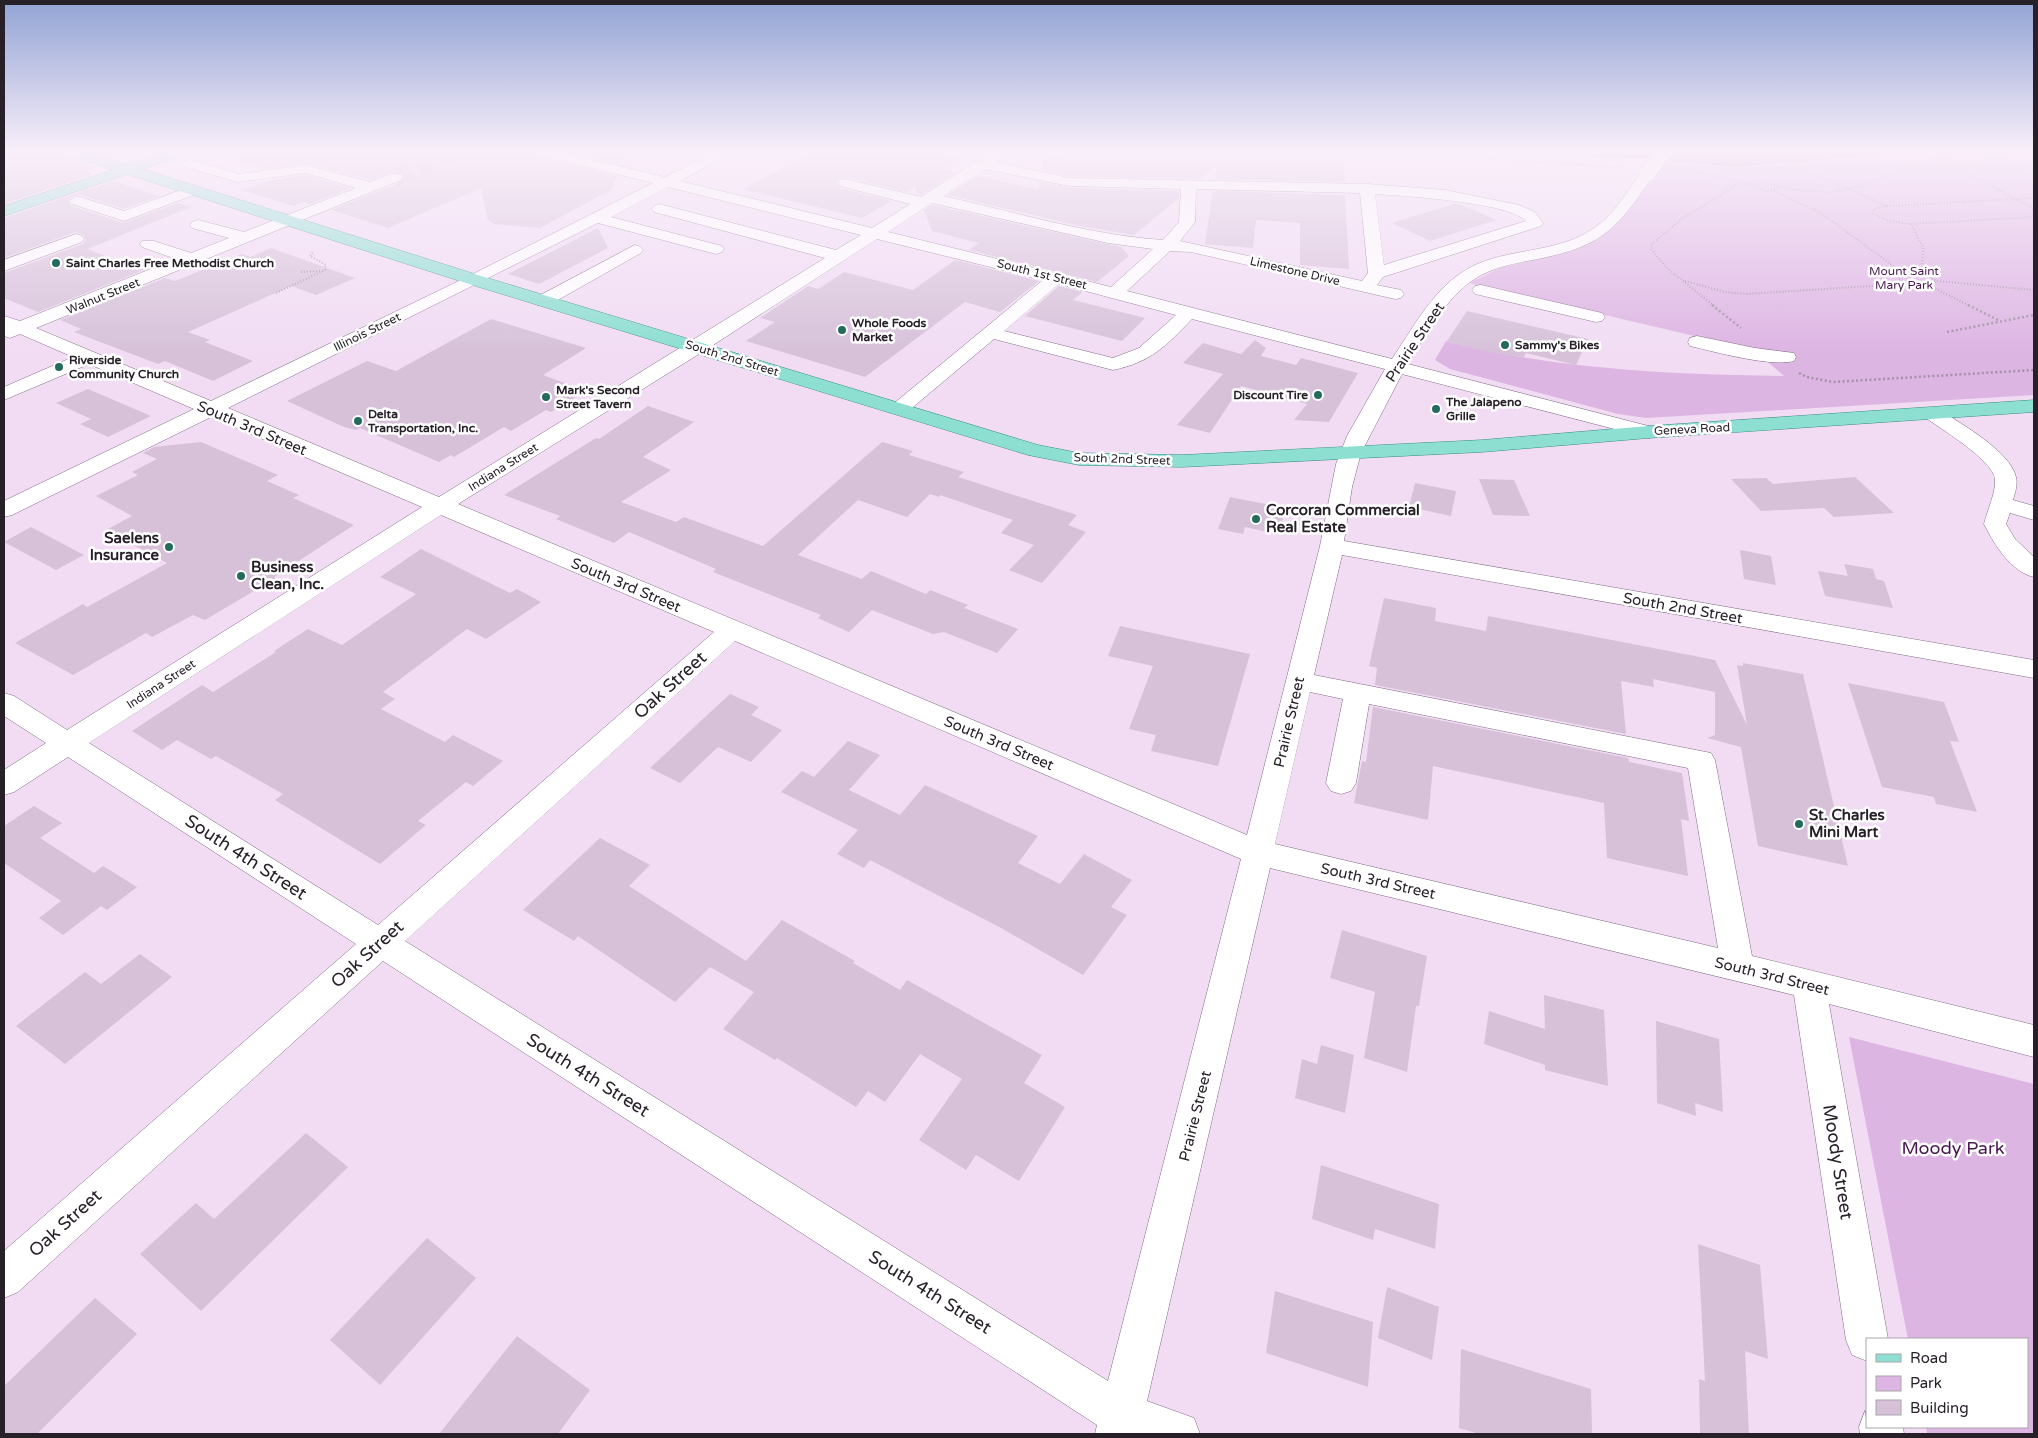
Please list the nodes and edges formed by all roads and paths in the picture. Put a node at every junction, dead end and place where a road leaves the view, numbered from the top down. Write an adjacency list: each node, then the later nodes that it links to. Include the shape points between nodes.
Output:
1 (284, 218): 16 (main road, South 2nd Street)
2 (295, 218): 16 (street, Walnut Street)
3 (596, 218): 25 (street); 36 (street, Illinois Street)
4 (694, 218): 27 (street)
5 (816, 218): 19 (street, South 1st Street)
6 (898, 218): 19 (street, Indiana Street)
7 (1014, 218): 23 (street, Limestone Drive, via 1147,244)
8 (1187, 218): 23 (street, via 1182,231)
9 (1370, 218): 33 (street)
10 (1531, 218): 33 (street, via 1535,222 1515,231)
11 (1614, 218): 59 (street, Prairie Street, bridge, via 1592,237 1567,247 1492,266 1466,278 1446,297)
12 (1681, 218): 37 (path, via 1652,244 1651,249)
13 (1827, 218): 30 (path)
14 (1883, 218): 17 (path)
15 (2015, 218): 17 (path)
16 (290, 220): 20 (street, Walnut Street); 36 (main road, South 2nd Street)
17 (1911, 224): 34 (path, via 1923,241)
18 (198, 225): 20 (street)
19 (876, 232): 27 (street, Indiana Street); 35 (street, South 1st Street)
20 (246, 238): 28 (street, Walnut Street)
21 (76, 239): 29 (street)
22 (148, 244): 28 (street)
23 (1167, 244): 41 (street, Limestone Drive); 45 (street)
24 (317, 249): 32 (path, via 310,255 326,265)
25 (716, 249)
26 (635, 250): 47 (street)
27 (838, 256): 56 (street, Indiana Street)
28 (192, 260): 52 (street, Walnut Street)
29 (4, 266)
30 (1900, 271): 34 (path); 38 (path, via 1895,274)
31 (301, 272): 32 (path, via 308,269)
32 (321, 272): 44 (path)
33 (1377, 273): 41 (street)
34 (1922, 273): 39 (path)
35 (1056, 278): 45 (street, South 1st Street); 54 (street)
36 (475, 280): 47 (main road, South 2nd Street); 63 (street, Illinois Street)
37 (1682, 280): 38 (path, via 1725,292 1746,294 1886,285); 57 (path)
38 (1901, 281): 40 (path, via 1915,286)
39 (1937, 281): 40 (path); 43 (path)
40 (1930, 286): 51 (path)
41 (1366, 288): 46 (street, Limestone Drive)
42 (1481, 290): 50 (street)
43 (2034, 290)
44 (276, 293)
45 (1115, 293): 48 (street, South 1st Street)
46 (1395, 294)
47 (543, 300): 56 (main road, South 2nd Street)
48 (1188, 312): 54 (street, via 1152,350 1128,362 1103,363); 59 (street, South 1st Street)
49 (2034, 315): 51 (path)
50 (1596, 318)
51 (2001, 321): 53 (path)
52 (9, 328): 58 (street, South 3rd Street)
53 (1947, 332)
54 (990, 333): 64 (street)
55 (1697, 342): 57 (street)
56 (696, 347): 64 (main road, South 2nd Street); 69 (street, Indiana Street)
57 (1782, 357): 60 (path, via 1791,368 1807,377 1833,382)
58 (87, 358): 61 (street); 63 (street, South 3rd Street)
59 (1398, 365): 66 (street, South 1st Street); 67 (street, Prairie Street)
60 (2034, 370)
61 (4, 394)
62 (2034, 406): 65 (main road, Geneva Road)
63 (209, 409): 69 (street, South 3rd Street); 70 (street, Illinois Street)
64 (899, 409): 67 (main road, South 2nd Street, via 1035,451 1079,459 1182,461)
65 (1933, 414): 66 (main road, Geneva Road); 68 (street, via 2003,470 2006,478)
66 (1649, 432): 67 (main road, Geneva Road)
67 (1350, 453): 72 (street, Prairie Street)
68 (2000, 503): 71 (street); 73 (street, via 1996,524 2005,542)
69 (440, 506): 74 (street, South 3rd Street); 79 (street, Indiana Street)
70 (4, 510)
71 (2034, 513)
72 (1332, 546): 75 (street, South 2nd Street); 76 (street, Prairie Street)
73 (2034, 570)
74 (732, 630): 82 (street, South 3rd Street); 83 (street, Oak Street)
75 (2034, 669)
76 (1298, 681): 77 (street); 82 (street, Prairie Street)
77 (1358, 693): 80 (street); 84 (street, via 1701,760)
78 (4, 703): 79 (street, South 4th Street)
79 (68, 744): 81 (street, Indiana Street); 83 (street, South 4th Street)
80 (1341, 783)
81 (4, 784)
82 (1259, 853): 84 (street, South 3rd Street); 89 (street, Prairie Street)
83 (380, 942): 87 (street, Oak Street); 89 (street, South 4th Street)
84 (1738, 968): 85 (street, South 3rd Street)
85 (1809, 984): 86 (street, South 3rd Street); 88 (street, Moody Street)
86 (2034, 1041)
87 (4, 1278)
88 (1867, 1338)
89 (1120, 1424): 90 (street, South 4th Street)
90 (1178, 1434)

